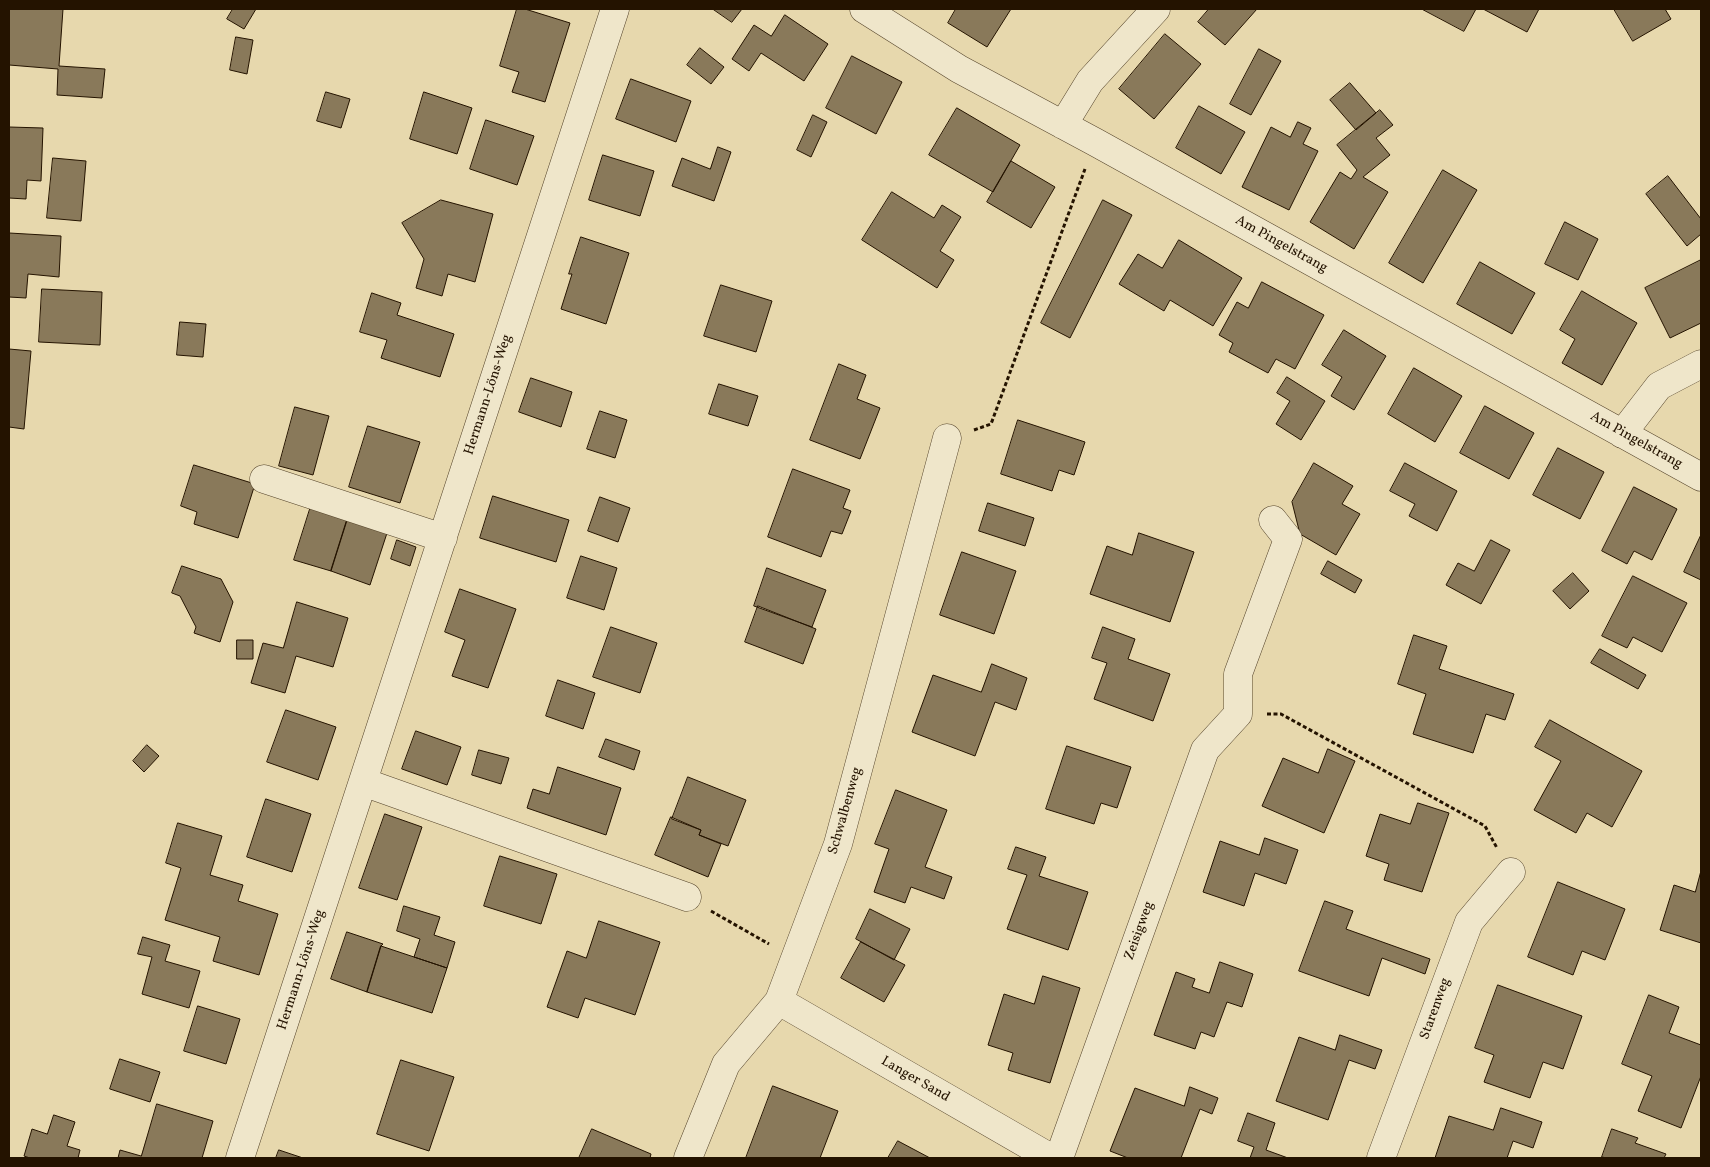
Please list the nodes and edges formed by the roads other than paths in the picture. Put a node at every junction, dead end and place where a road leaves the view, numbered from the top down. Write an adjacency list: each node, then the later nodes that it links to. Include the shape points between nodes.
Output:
1 (615, 9): 11 (street, Hermann-Löns-Weg)
2 (864, 9): 4 (street, Am Pingelstrang, via 959,69)
3 (1156, 9): 4 (street, via 1090,81)
4 (1063, 125): 6 (street, Am Pingelstrang)
5 (1701, 364): 6 (street, via 1659,386)
6 (1622, 434): 8 (street, Am Pingelstrang)
7 (947, 438): 15 (street, Schwalbenweg, via 838,844)
8 (1701, 478)
9 (264, 479): 11 (street)
10 (1273, 520): 19 (street, Zeisigweg, via 1288,539 1238,674 1238,714 1205,750)
11 (443, 538): 12 (street, Hermann-Löns-Weg)
12 (364, 782): 14 (street); 16 (street, Hermann-Löns-Weg)
13 (1511, 872): 20 (street, Starenweg, via 1469,922)
14 (687, 897)
15 (779, 1001): 17 (street, Schwalbenweg, via 726,1064); 18 (street, Langer Sand)
16 (240, 1158)
17 (688, 1158)
18 (1051, 1158)
19 (1059, 1158)
20 (1381, 1158)

